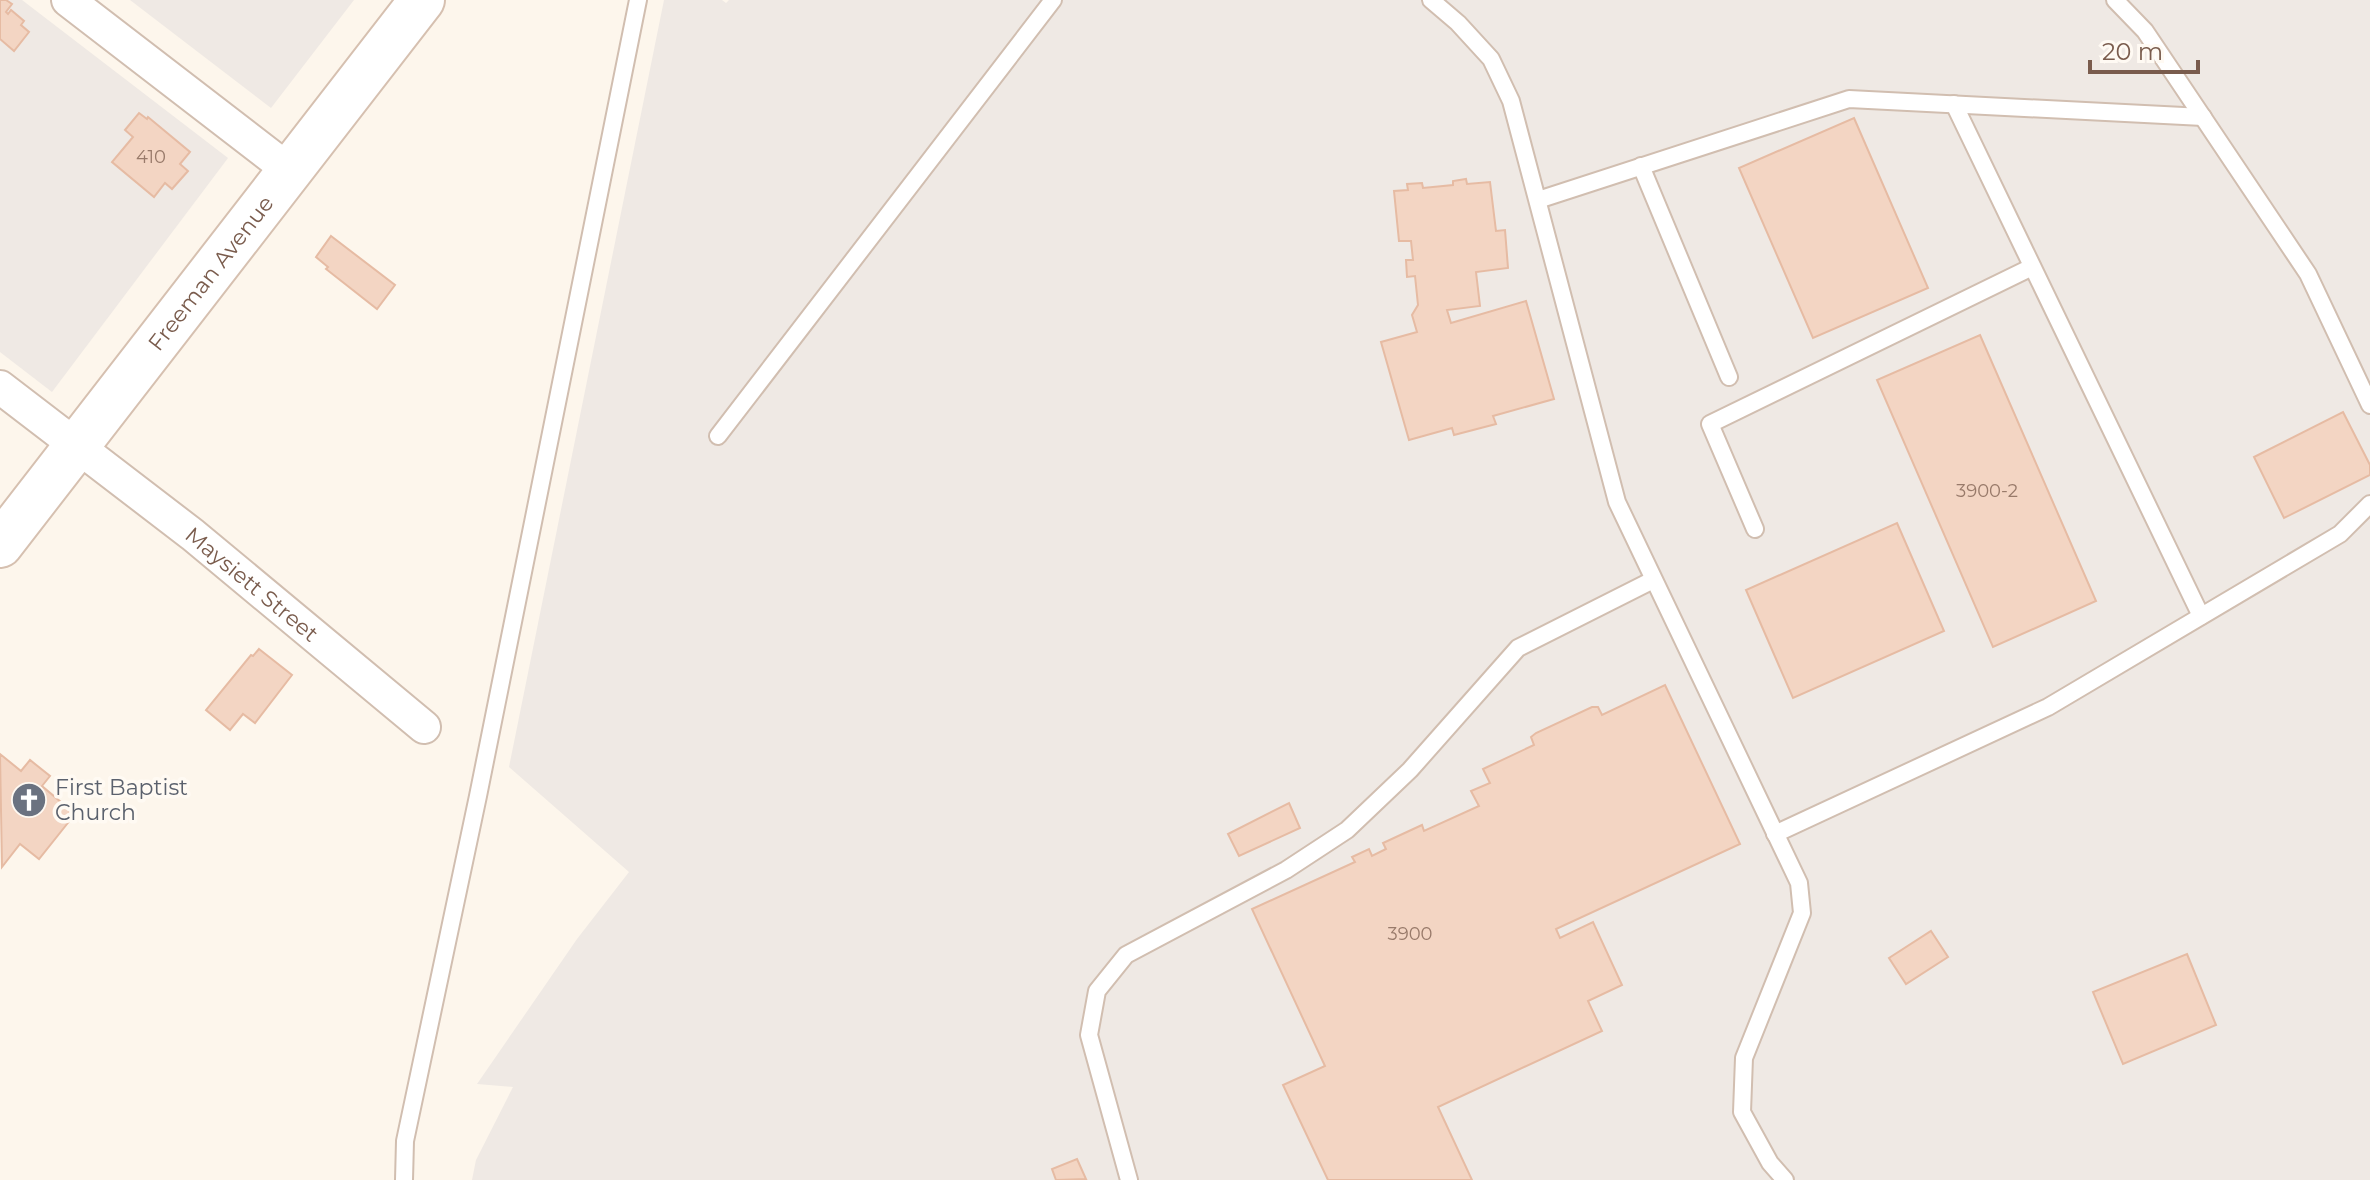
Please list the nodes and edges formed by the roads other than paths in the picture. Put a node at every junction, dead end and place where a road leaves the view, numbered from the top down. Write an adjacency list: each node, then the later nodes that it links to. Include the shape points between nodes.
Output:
1 (68, 0): 10 (street)
2 (422, 0): 10 (street, Freeman Avenue)
3 (638, 0): 25 (lane, via 405,1141)
4 (1053, 0): 16 (lane)
5 (1431, 0): 11 (lane, via 1491,59 1511,101)
6 (2115, 0): 8 (lane, via 2145,31)
7 (1954, 104): 8 (lane); 9 (lane, via 1849,99); 12 (lane)
8 (2203, 117): 15 (lane, via 2308,274)
9 (1641, 166): 11 (lane); 13 (lane)
10 (290, 171): 17 (street, Freeman Avenue)
11 (1538, 200): 21 (lane, via 1617,502)
12 (2032, 267): 19 (lane, via 1710,424); 22 (lane)
13 (1729, 377)
14 (0, 387): 17 (street, Maysiett Street)
15 (2370, 405)
16 (718, 436)
17 (77, 446): 20 (street, Freeman Avenue); 23 (street, Maysiett Street)
18 (2370, 504): 22 (lane, via 2340,534)
19 (1755, 529)
20 (0, 545)
21 (1653, 580): 24 (lane); 26 (lane, via 1518,648 1410,770 1347,830 1286,870 1126,955 1097,991 1089,1035)
22 (2201, 616): 24 (lane, via 2048,707)
23 (424, 727)
24 (1775, 834): 27 (lane, via 1799,883 1802,913 1744,1058 1742,1112)
25 (404, 1180)
26 (1129, 1180)
27 (1785, 1180)

